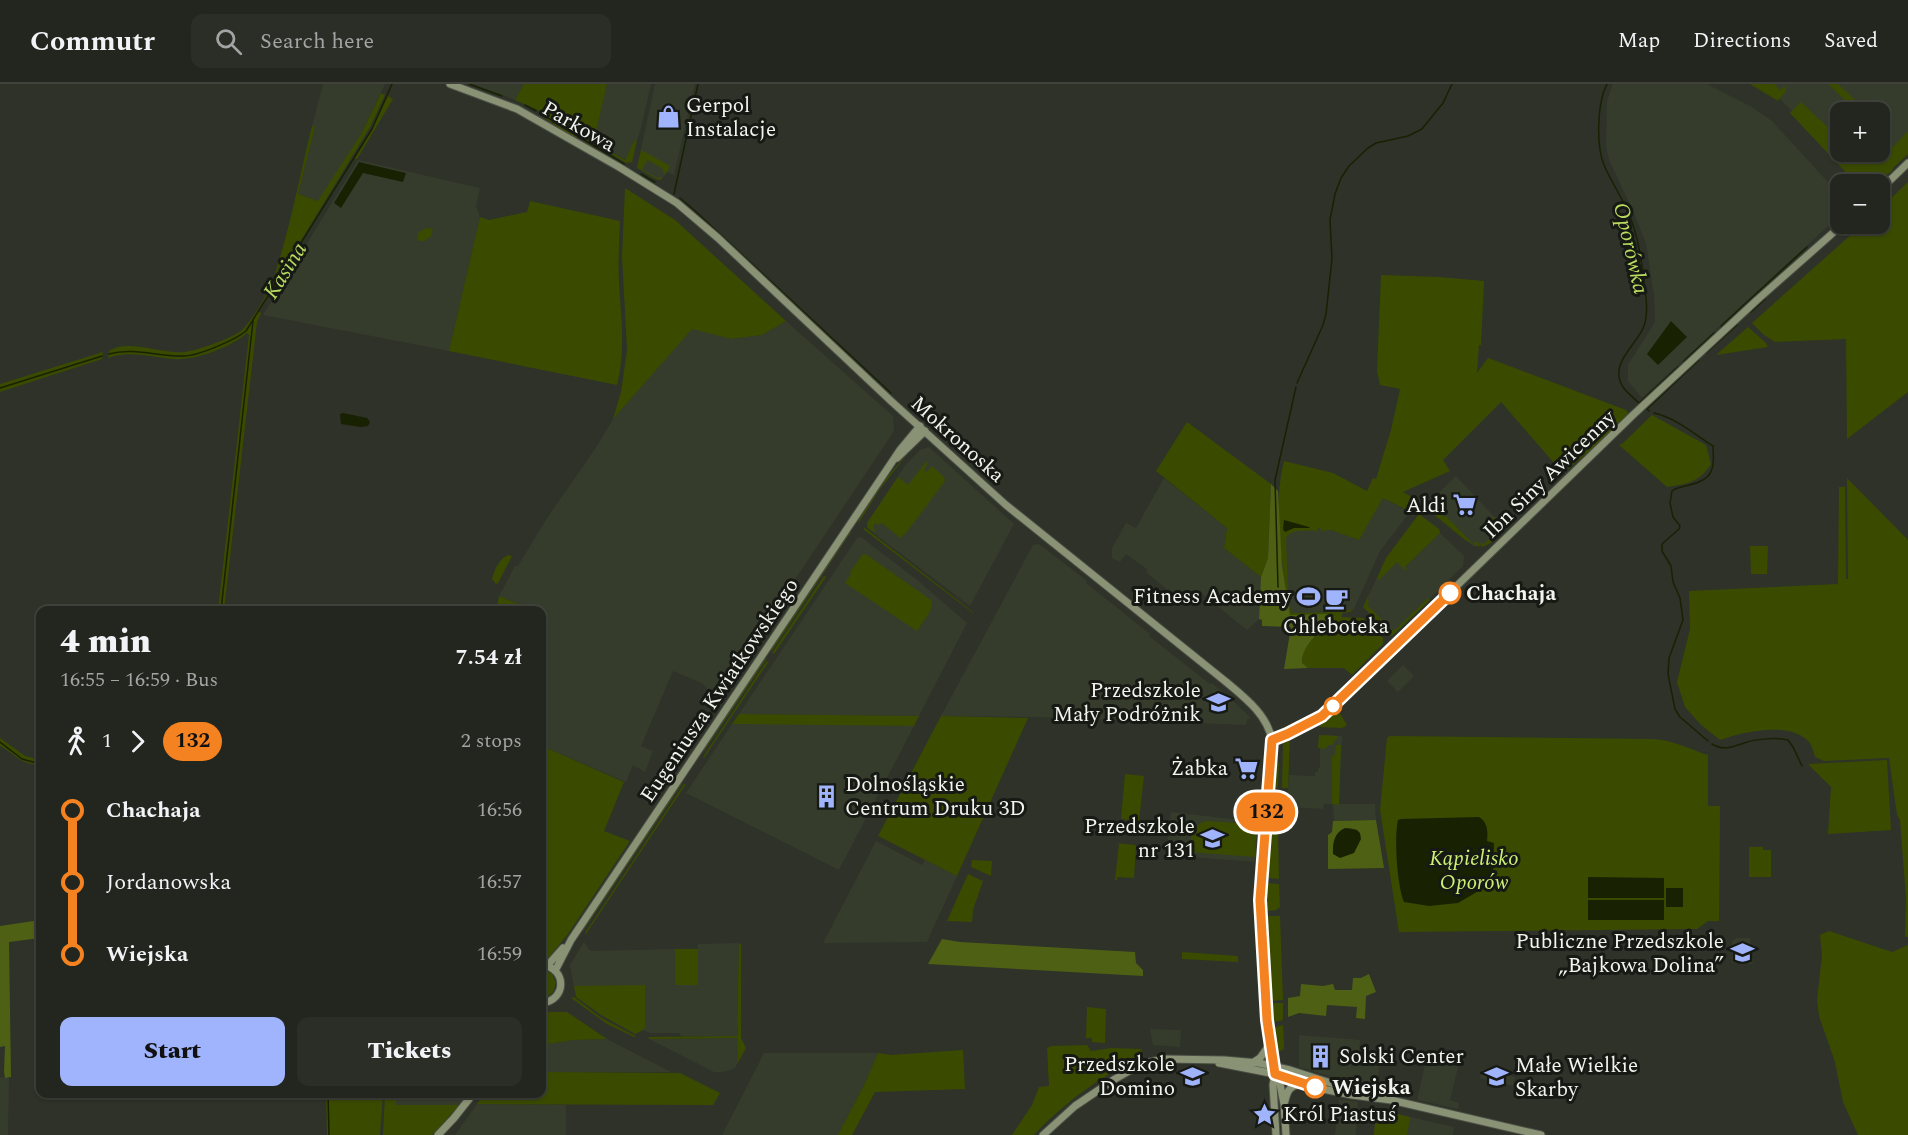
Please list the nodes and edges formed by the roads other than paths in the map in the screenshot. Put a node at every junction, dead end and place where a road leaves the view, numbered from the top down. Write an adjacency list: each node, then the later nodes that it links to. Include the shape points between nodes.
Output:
1 (450, 84): 3 (main road, Parkowa, via 511,106)
2 (1908, 163): 4 (main road)
3 (625, 171): 6 (main road, Mokronoska, via 692,215)
4 (1890, 180)
5 (1833, 234): 7 (main road, Ibn Siny Awicenny, via 1645,404 1335,704 1316,720)
6 (923, 428): 7 (main road, Mokronoska, via 1019,516 1248,700 1263,718); 8 (main road, Eugeniusza Kwiatkowskiego, via 895,460)
7 (1272, 740): 13 (main road, via 1260,900)
8 (571, 940): 9 (main road, Eugeniusza Kwiatkowskiego); 11 (main road, Eugeniusza Kwiatkowskiego)
9 (546, 964)
10 (546, 967): 11 (main road)
11 (555, 971): 12 (main road, via 559,992)
12 (546, 1002)
13 (1270, 1044): 15 (main road, via 1261,1058); 16 (main road)
14 (1215, 1061): 15 (main road); 17 (main road); 23 (main road, via 1171,1059 1141,1064 1081,1101)
15 (1253, 1062): 16 (main road)
16 (1273, 1066): 17 (main road); 19 (main road)
17 (1275, 1074): 18 (main road); 21 (main road); 24 (main road)
18 (1306, 1084): 19 (main road); 21 (main road, via 1290,1088)
19 (1375, 1097): 26 (main road)
20 (470, 1098): 22 (main road)
21 (1284, 1104): 25 (main road)
22 (438, 1135)
23 (1043, 1135)
24 (1276, 1135)
25 (1286, 1135)
26 (1541, 1135)

